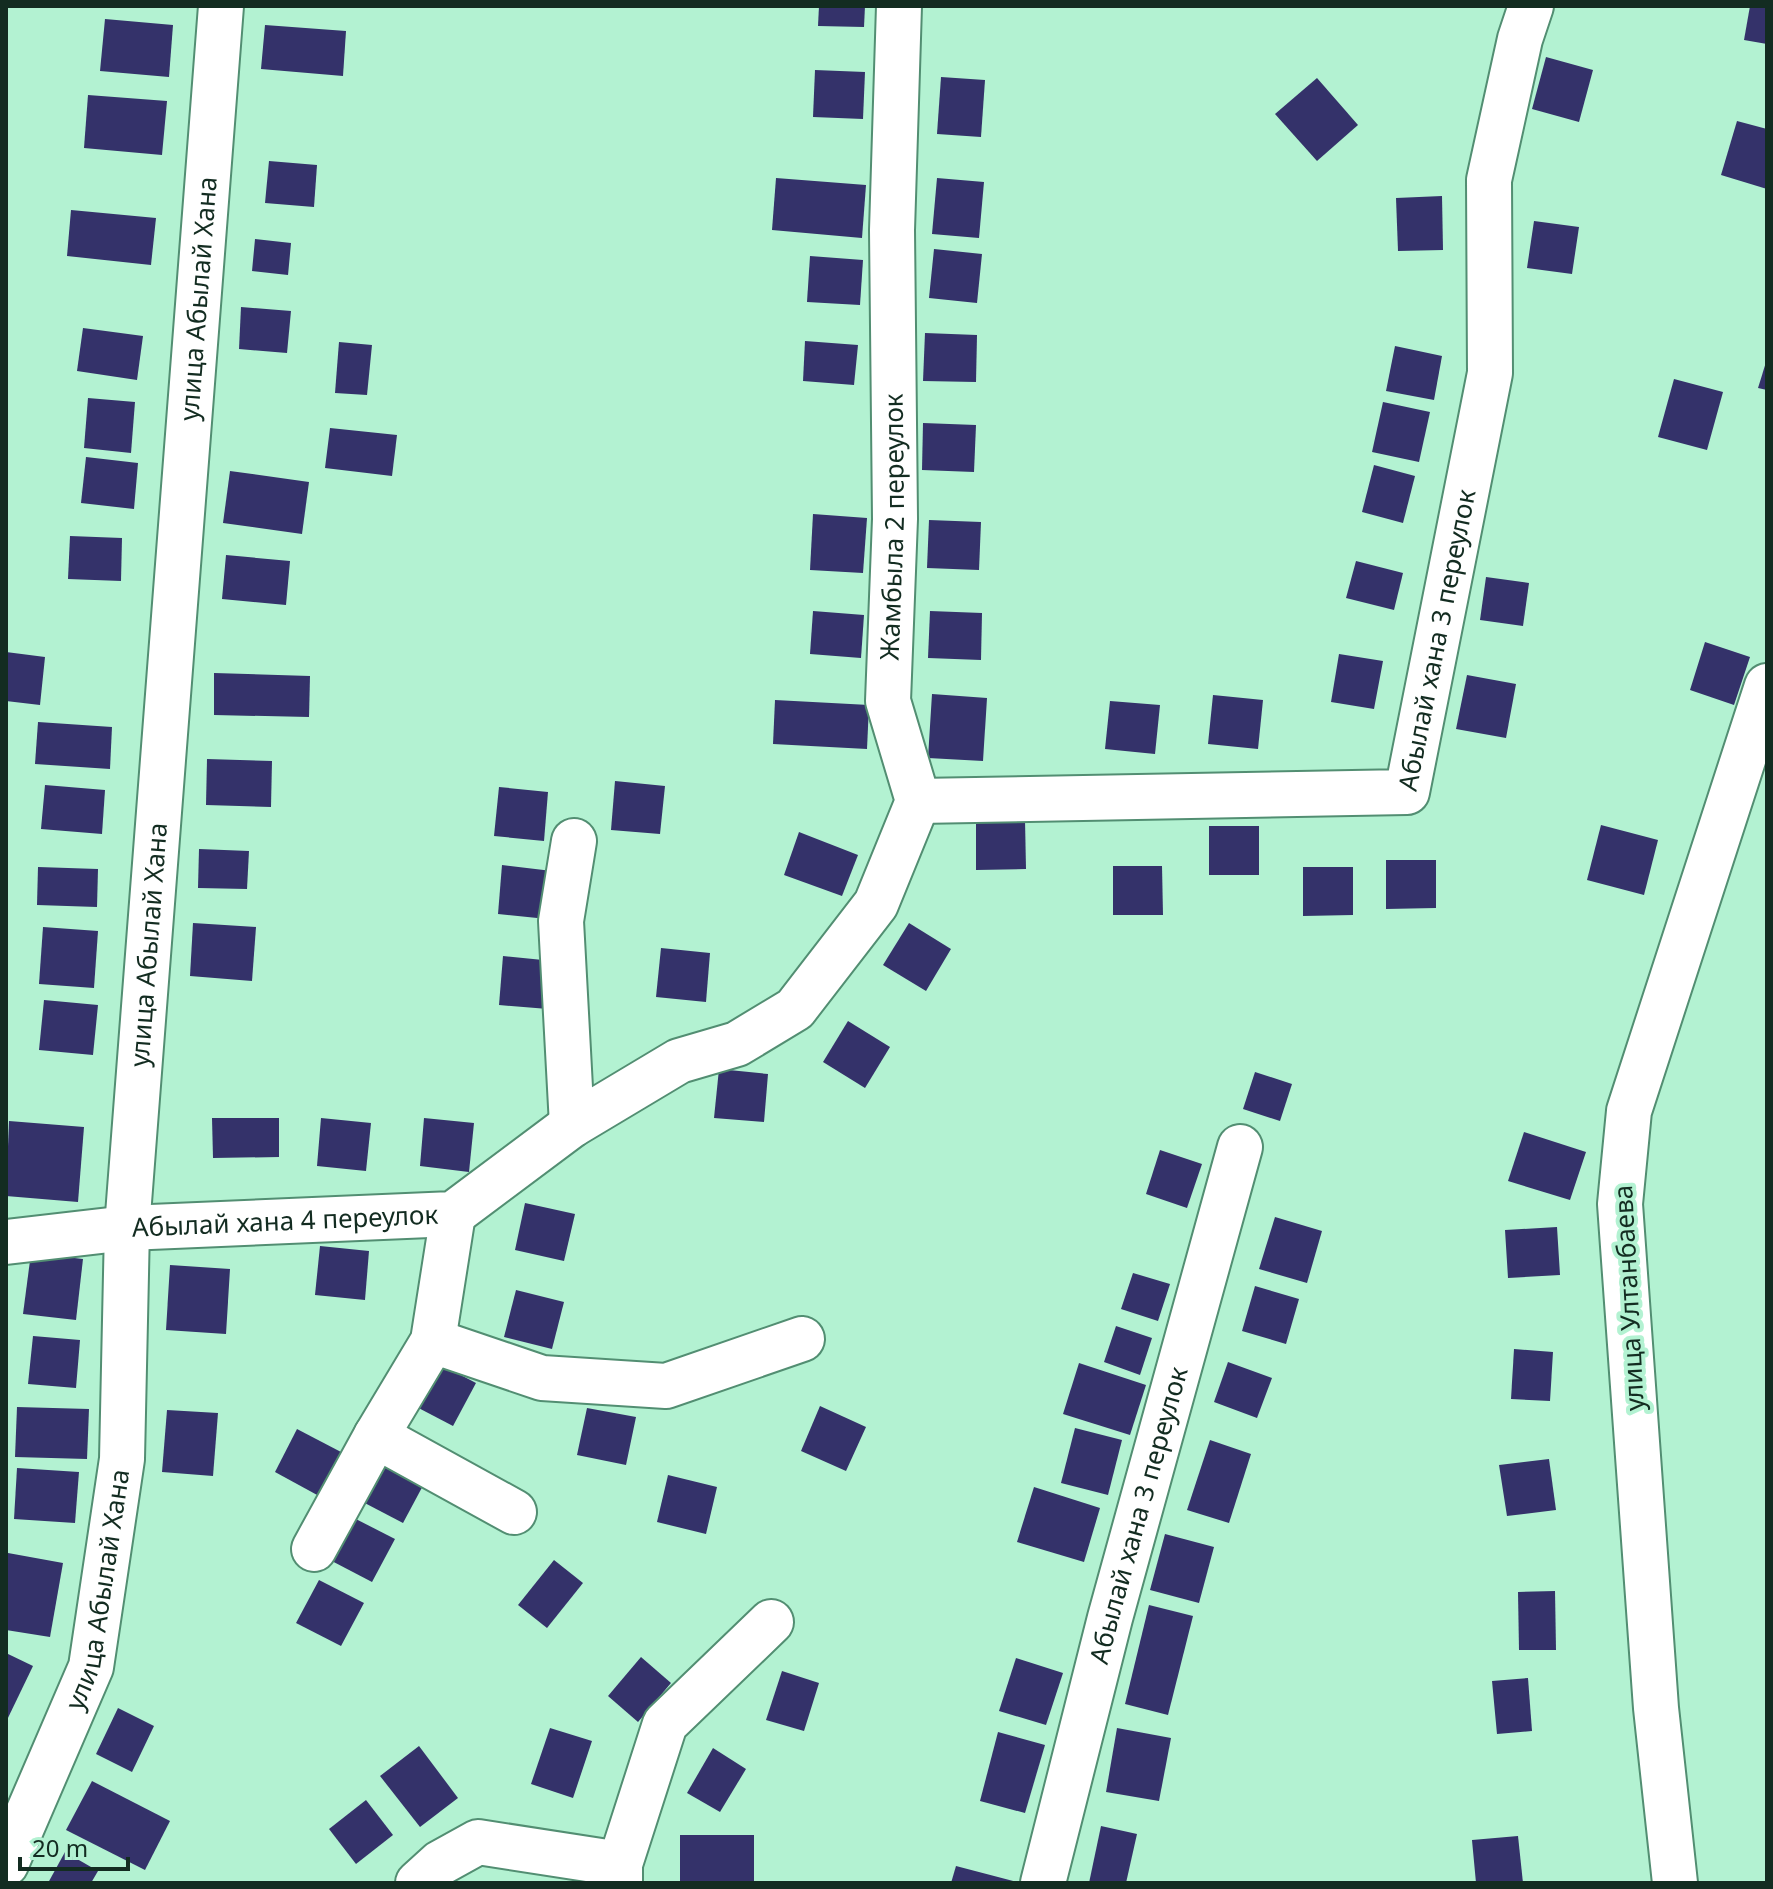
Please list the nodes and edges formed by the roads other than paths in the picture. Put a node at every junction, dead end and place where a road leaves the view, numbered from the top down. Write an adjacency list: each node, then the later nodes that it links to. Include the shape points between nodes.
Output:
1 (221, 6): 10 (street, улица Абылай Хана)
2 (899, 6): 5 (street, Жамбыла 2 переулок, via 892,230 895,519 888,701)
3 (1531, 6): 5 (street, Абылай хана 3 переулок, via 1489,180 1490,373 1407,792)
4 (1767, 686): 22 (street, улица Ултанбаева, via 1629,1111 1620,1204 1656,1708)
5 (918, 801): 7 (street, Абылай хана 4 переулок, via 876,904 795,1009 737,1044 679,1061)
6 (574, 841): 7 (street, via 561,921)
7 (572, 1125): 9 (street, Абылай хана 4 переулок)
8 (1240, 1147): 21 (street, Абылай хана 3 переулок)
9 (453, 1214): 10 (street, Абылай хана 4 переулок); 13 (street)
10 (127, 1228): 11 (street, Абылай хана 4 переулок); 18 (street, улица Абылай Хана, via 122,1459 91,1667)
11 (6, 1242)
12 (802, 1339): 13 (street, via 666,1386 542,1378)
13 (433, 1341): 14 (street)
14 (376, 1436): 15 (street); 16 (street)
15 (514, 1512)
16 (314, 1549)
17 (771, 1622): 19 (street, via 665,1724)
18 (6, 1864)
19 (620, 1874): 20 (street, via 478,1842 440,1863)
20 (418, 1883)
21 (1043, 1883)
22 (1675, 1883)

